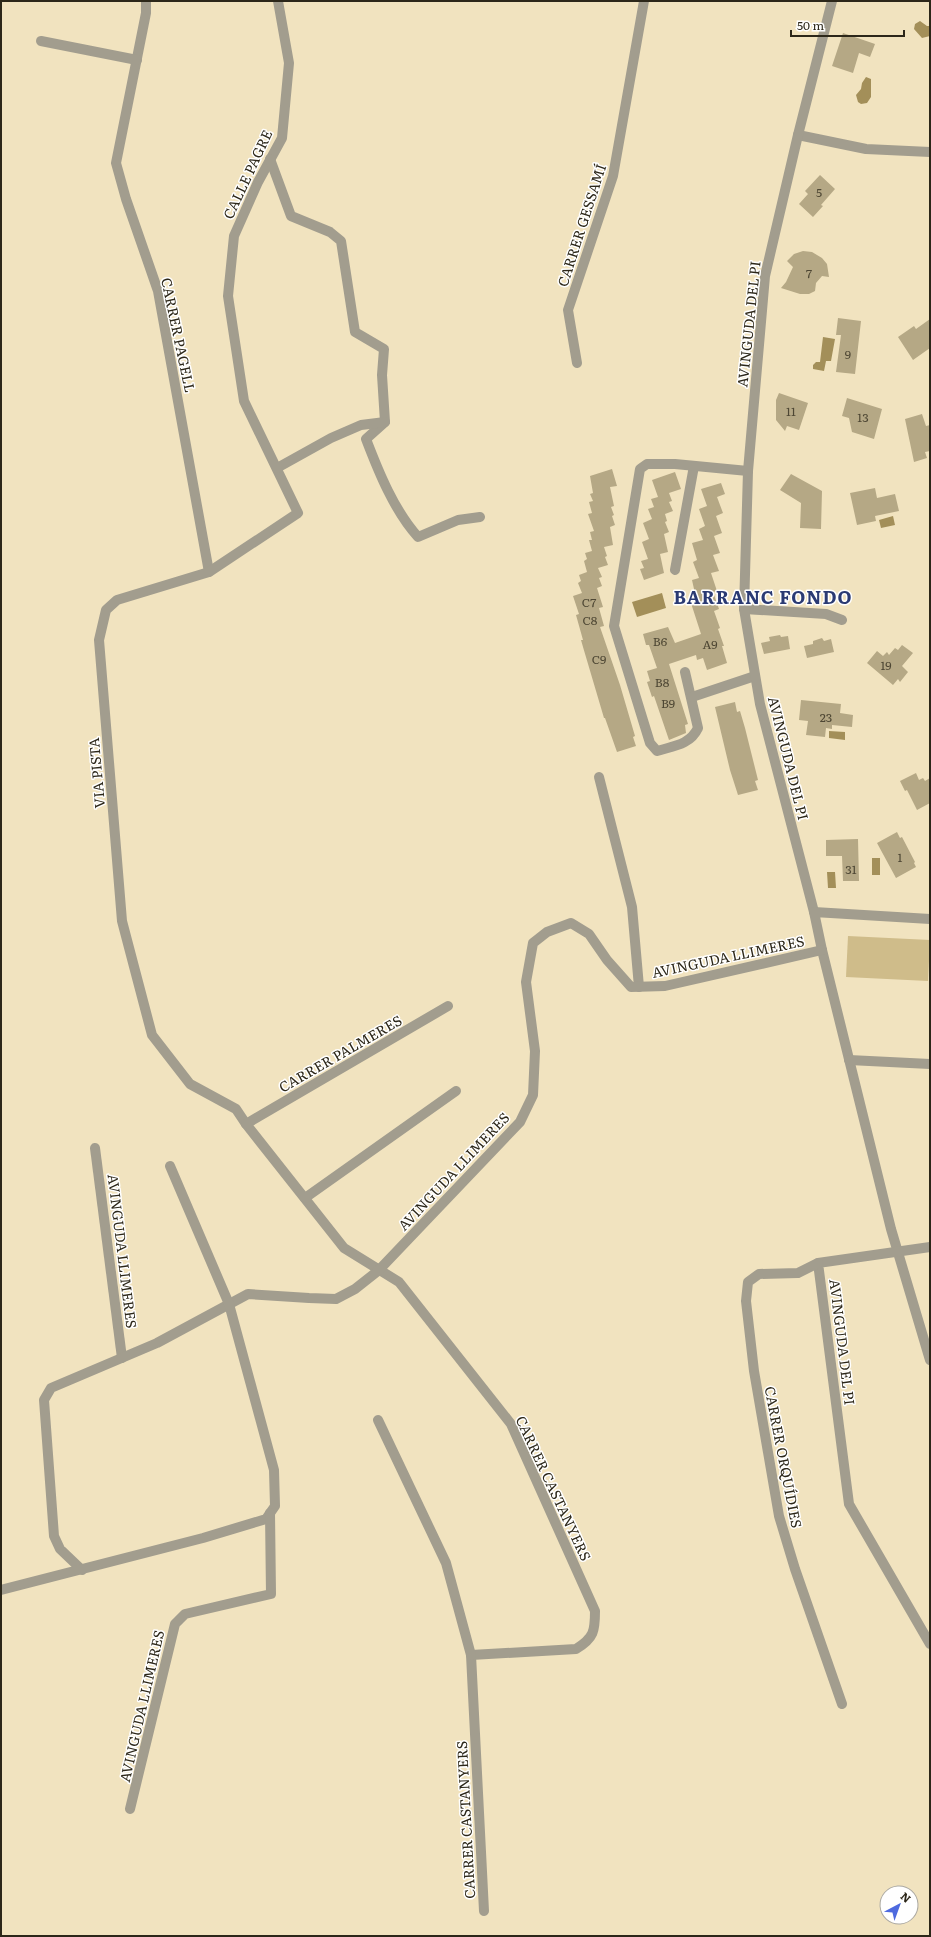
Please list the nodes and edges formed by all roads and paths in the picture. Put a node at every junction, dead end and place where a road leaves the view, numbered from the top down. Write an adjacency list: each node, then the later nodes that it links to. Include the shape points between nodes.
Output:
1 (146, 1): 6 (street, CARRER PAGELL, via 146,13)
2 (278, 1): 9 (street, CALLE PAGRE, via 289,63 282,138)
3 (644, 1): 10 (street, CARRER GESSAMÍ, via 613,176 568,310)
4 (832, 1): 7 (street, AVINGUDA DEL PI)
5 (41, 41): 6 (street)
6 (136, 60): 18 (street, CARRER PAGELL, via 116,163 158,291)
7 (798, 135): 8 (street, via 866,149); 14 (street, AVINGUDA DEL PI, via 765,276)
8 (930, 152)
9 (270, 158): 11 (street, via 291,216 330,232 341,241 355,332 384,349 382,375); 13 (street, CALLE PAGRE, via 234,236 228,296 244,401)
10 (577, 362)
11 (385, 422): 13 (street, via 355,428 331,438); 16 (street, via 366,439 378,470 410,528 418,536 458,520)
12 (694, 466): 14 (street); 17 (street); 23 (street, via 647,464 640,469 614,626 650,743 657,750 687,742 694,736 698,728)
13 (277, 468): 15 (street, CALLE PAGRE)
14 (748, 471): 19 (street, AVINGUDA DEL PI)
15 (298, 513): 18 (street, VIA PISTA)
16 (480, 517)
17 (675, 570)
18 (209, 572): 33 (street, VIA PISTA, via 118,600 106,610 99,640 122,920 152,1035 190,1084 236,1109)
19 (744, 610): 20 (street, via 826,614); 22 (street, AVINGUDA DEL PI)
20 (842, 620)
21 (685, 672): 23 (street)
22 (755, 676): 23 (street); 25 (street, AVINGUDA DEL PI)
23 (692, 697)
24 (598, 777): 28 (street, AVINGUDA LLIMERES, via 632,907)
25 (814, 912): 26 (street); 27 (street, AVINGUDA DEL PI)
26 (930, 919)
27 (822, 950): 28 (street, AVINGUDA LLIMERES, via 665,986); 30 (street)
28 (640, 987): 40 (street, AVINGUDA LLIMERES, via 631,987 607,960 589,934 571,923 548,932 533,943 526,982 535,1051 533,1095 530,1102 520,1122)
29 (448, 1006): 33 (street, CARRER PALMERES)
30 (849, 1060): 31 (street); 38 (street)
31 (930, 1064)
32 (456, 1091): 36 (street)
33 (246, 1124): 36 (street)
34 (95, 1148): 42 (street, AVINGUDA LLIMERES)
35 (170, 1166): 41 (street, AVINGUDA LLIMERES)
36 (305, 1198): 40 (street, via 344,1248)
37 (930, 1247): 38 (street, AVINGUDA DEL PI)
38 (898, 1251): 39 (street, AVINGUDA DEL PI); 43 (street)
39 (818, 1263): 48 (street, AVINGUDA DEL PI, via 849,1504); 50 (street, CARRER ORQUÍDIES, via 798,1273 759,1274 748,1282 746,1301 754,1371 779,1516)
40 (379, 1270): 41 (street, AVINGUDA LLIMERES, via 355,1289 336,1299 248,1294); 49 (street, CARRER CASTANYERS, via 398,1282 511,1424 595,1611 595,1629 588,1641 576,1650)
41 (229, 1304): 42 (street, AVINGUDA LLIMERES, via 157,1343); 45 (street, AVINGUDA LLIMERES, via 274,1470 275,1506)
42 (122, 1358): 46 (street, AVINGUDA LLIMERES, via 51,1388 44,1400 54,1536 60,1549)
43 (930, 1360)
44 (378, 1420): 49 (street, CARRER CASTANYERS, via 446,1563)
45 (270, 1513): 46 (street, via 266,1519 210,1536); 51 (street, AVINGUDA LLIMERES, via 271,1594 185,1614 175,1624)
46 (82, 1570): 47 (street)
47 (1, 1590)
48 (930, 1644)
49 (471, 1655): 52 (street, CARRER CASTANYERS)
50 (842, 1704)
51 (130, 1809)
52 (484, 1911)

